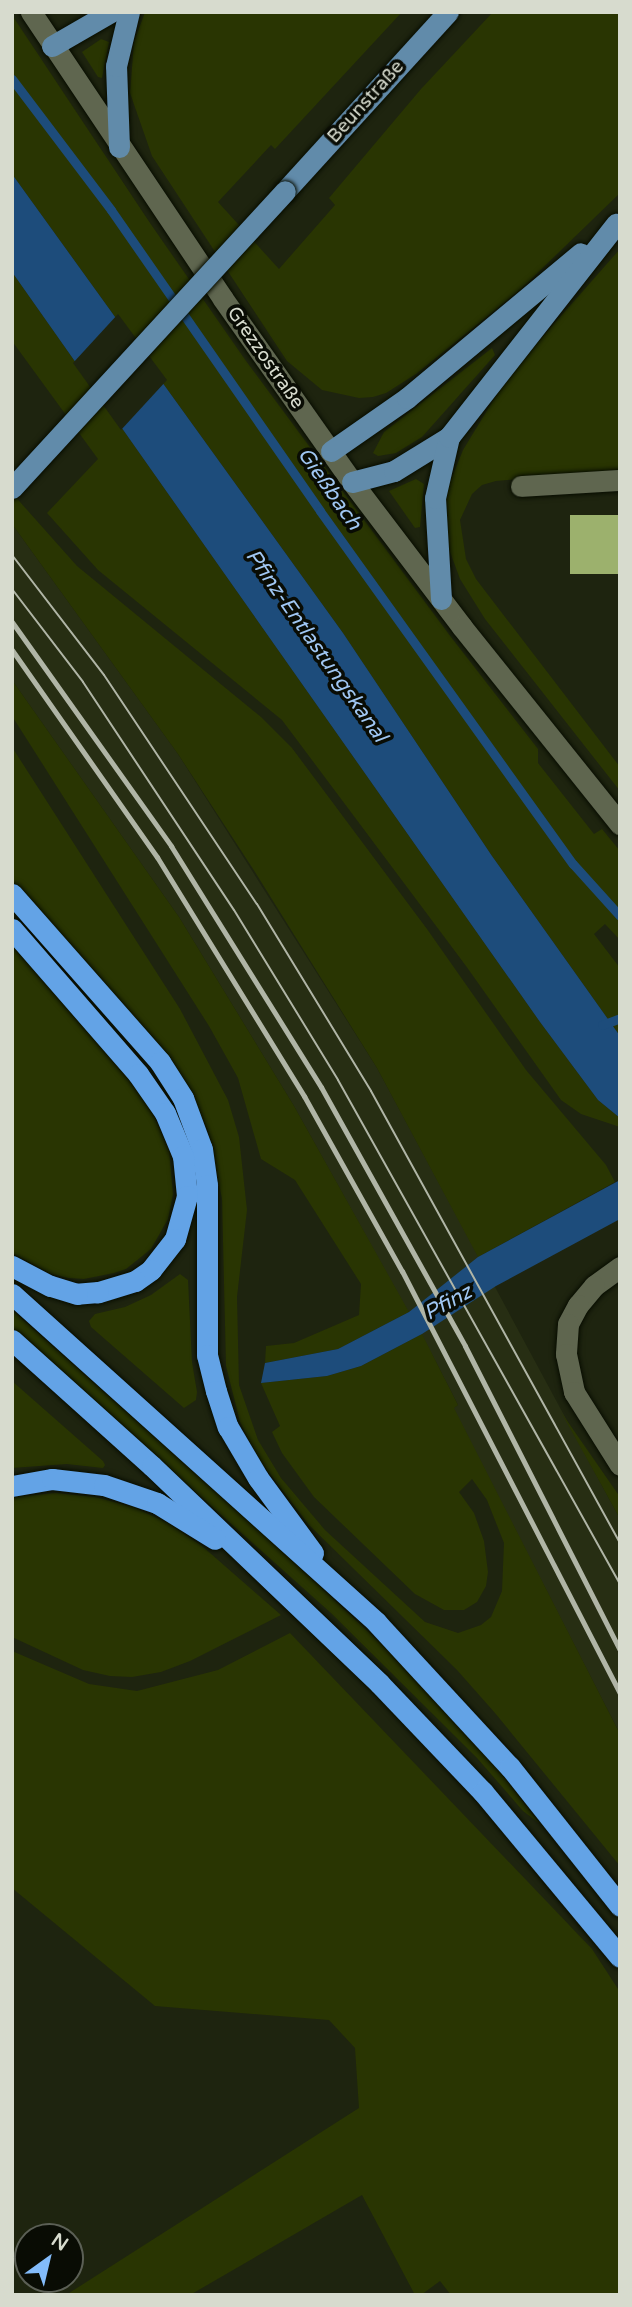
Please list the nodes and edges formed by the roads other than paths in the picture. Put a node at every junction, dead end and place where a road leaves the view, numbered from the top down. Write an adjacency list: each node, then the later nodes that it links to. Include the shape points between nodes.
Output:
1 (31, 12): 5 (street, Grezzostraße)
2 (111, 12): 5 (main road)
3 (129, 12): 6 (main road, via 116,66)
4 (448, 12): 13 (main road, Beunstraße, bridge)
5 (52, 46): 6 (street, Grezzostraße)
6 (119, 147): 9 (street, Grezzostraße)
7 (618, 222): 8 (main road); 9 (main road, via 407,398)
8 (449, 438): 11 (main road, via 394,471); 14 (main road, via 435,498)
9 (331, 451): 11 (street, Grezzostraße)
10 (620, 480): 12 (street)
11 (352, 482): 14 (street, Grezzostraße)
12 (521, 486)
13 (12, 488)
14 (441, 599): 15 (street, Grezzostraße)
15 (620, 824)
16 (12, 894): 24 (highway, via 160,1062 183,1098 202,1149 207,1185 207,1355 216,1391 228,1427 258,1478)
17 (12, 929): 18 (highway, via 138,1074 165,1113 183,1156 187,1196 175,1239 152,1270 135,1281 78,1294 50,1286)
18 (12, 1266)
19 (620, 1266): 22 (street, via 578,1306 568,1324 566,1354 574,1392)
20 (12, 1294): 24 (highway)
21 (12, 1340): 25 (highway)
22 (620, 1465)
23 (12, 1486): 25 (highway, via 52,1479 104,1485 157,1503 208,1533)
24 (332, 1580): 26 (highway, via 510,1767)
25 (276, 1584): 27 (highway, via 483,1792)
26 (620, 1906)
27 (620, 1957)

